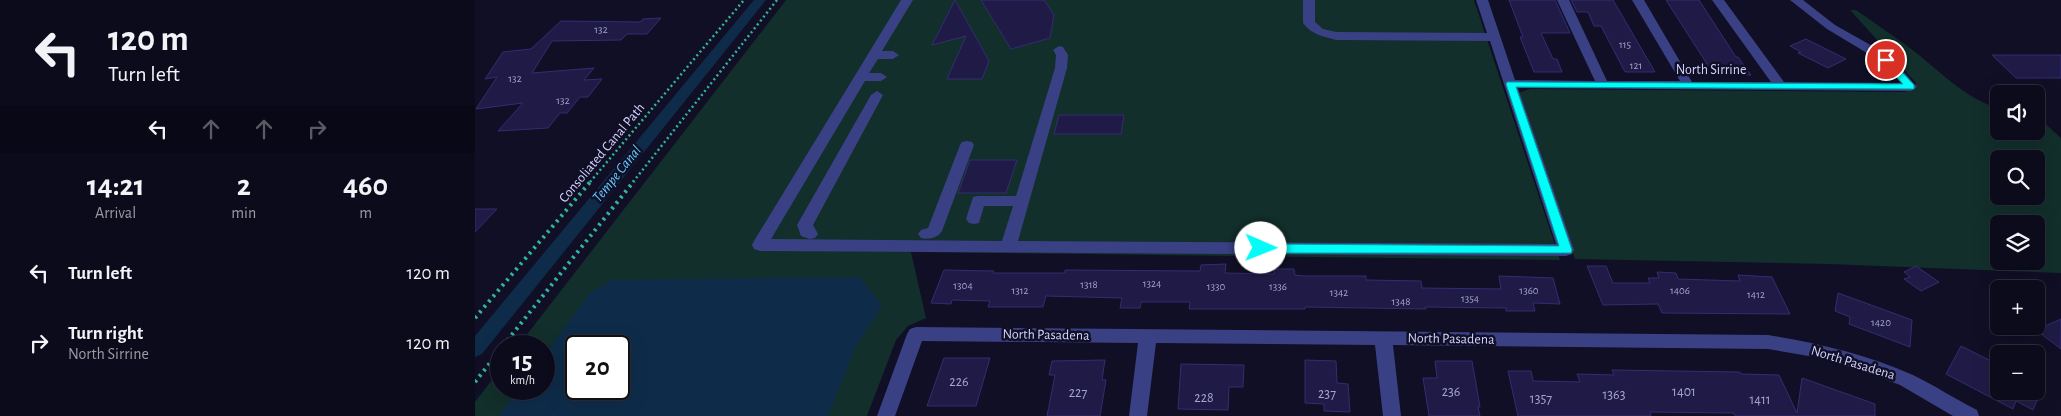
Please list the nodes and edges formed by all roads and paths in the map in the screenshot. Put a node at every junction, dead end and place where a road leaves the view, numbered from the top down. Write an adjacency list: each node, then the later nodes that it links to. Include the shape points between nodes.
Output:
1 (743, 0): 27 (path, Consoliated Canal Path)
2 (777, 0): 28 (path)
3 (907, 0): 12 (street)
4 (1309, 0): 10 (street, via 1309,23 1319,32 1336,36)
5 (1482, 0): 10 (street)
6 (1563, 0): 17 (street)
7 (1638, 0): 18 (street)
8 (1718, 0): 19 (street)
9 (1795, 0): 19 (street, North Sirrine, via 1831,27 1886,60 1911,87)
10 (1495, 37): 16 (street)
11 (1059, 50): 22 (street, via 1061,68)
12 (874, 55): 13 (street); 14 (street)
13 (893, 55)
14 (861, 77): 15 (street); 20 (street)
15 (881, 77)
16 (1510, 84): 17 (street, North Sirrine); 26 (street, via 1567,250)
17 (1603, 85): 18 (street, North Sirrine)
18 (1688, 85): 19 (street, North Sirrine)
19 (1780, 86)
20 (850, 95): 24 (street, via 874,95 805,225 806,232); 26 (street, via 759,245)
21 (967, 145): 25 (street, via 934,231)
22 (1022, 201): 23 (street, via 978,201); 26 (street)
23 (974, 219)
24 (810, 234)
25 (926, 234)
26 (1008, 247)
27 (475, 318)
28 (512, 335)
29 (1148, 336): 30 (street, North Pasadena); 33 (street, North Pasadena, via 916,334); 34 (street)
30 (1383, 338): 35 (street); 36 (street, North Pasadena, via 1768,342 1820,351 1867,365 1906,380)
31 (490, 363): 32 (path)
32 (475, 382)
33 (886, 416)
34 (1137, 416)
35 (1391, 416)
36 (1971, 416)

